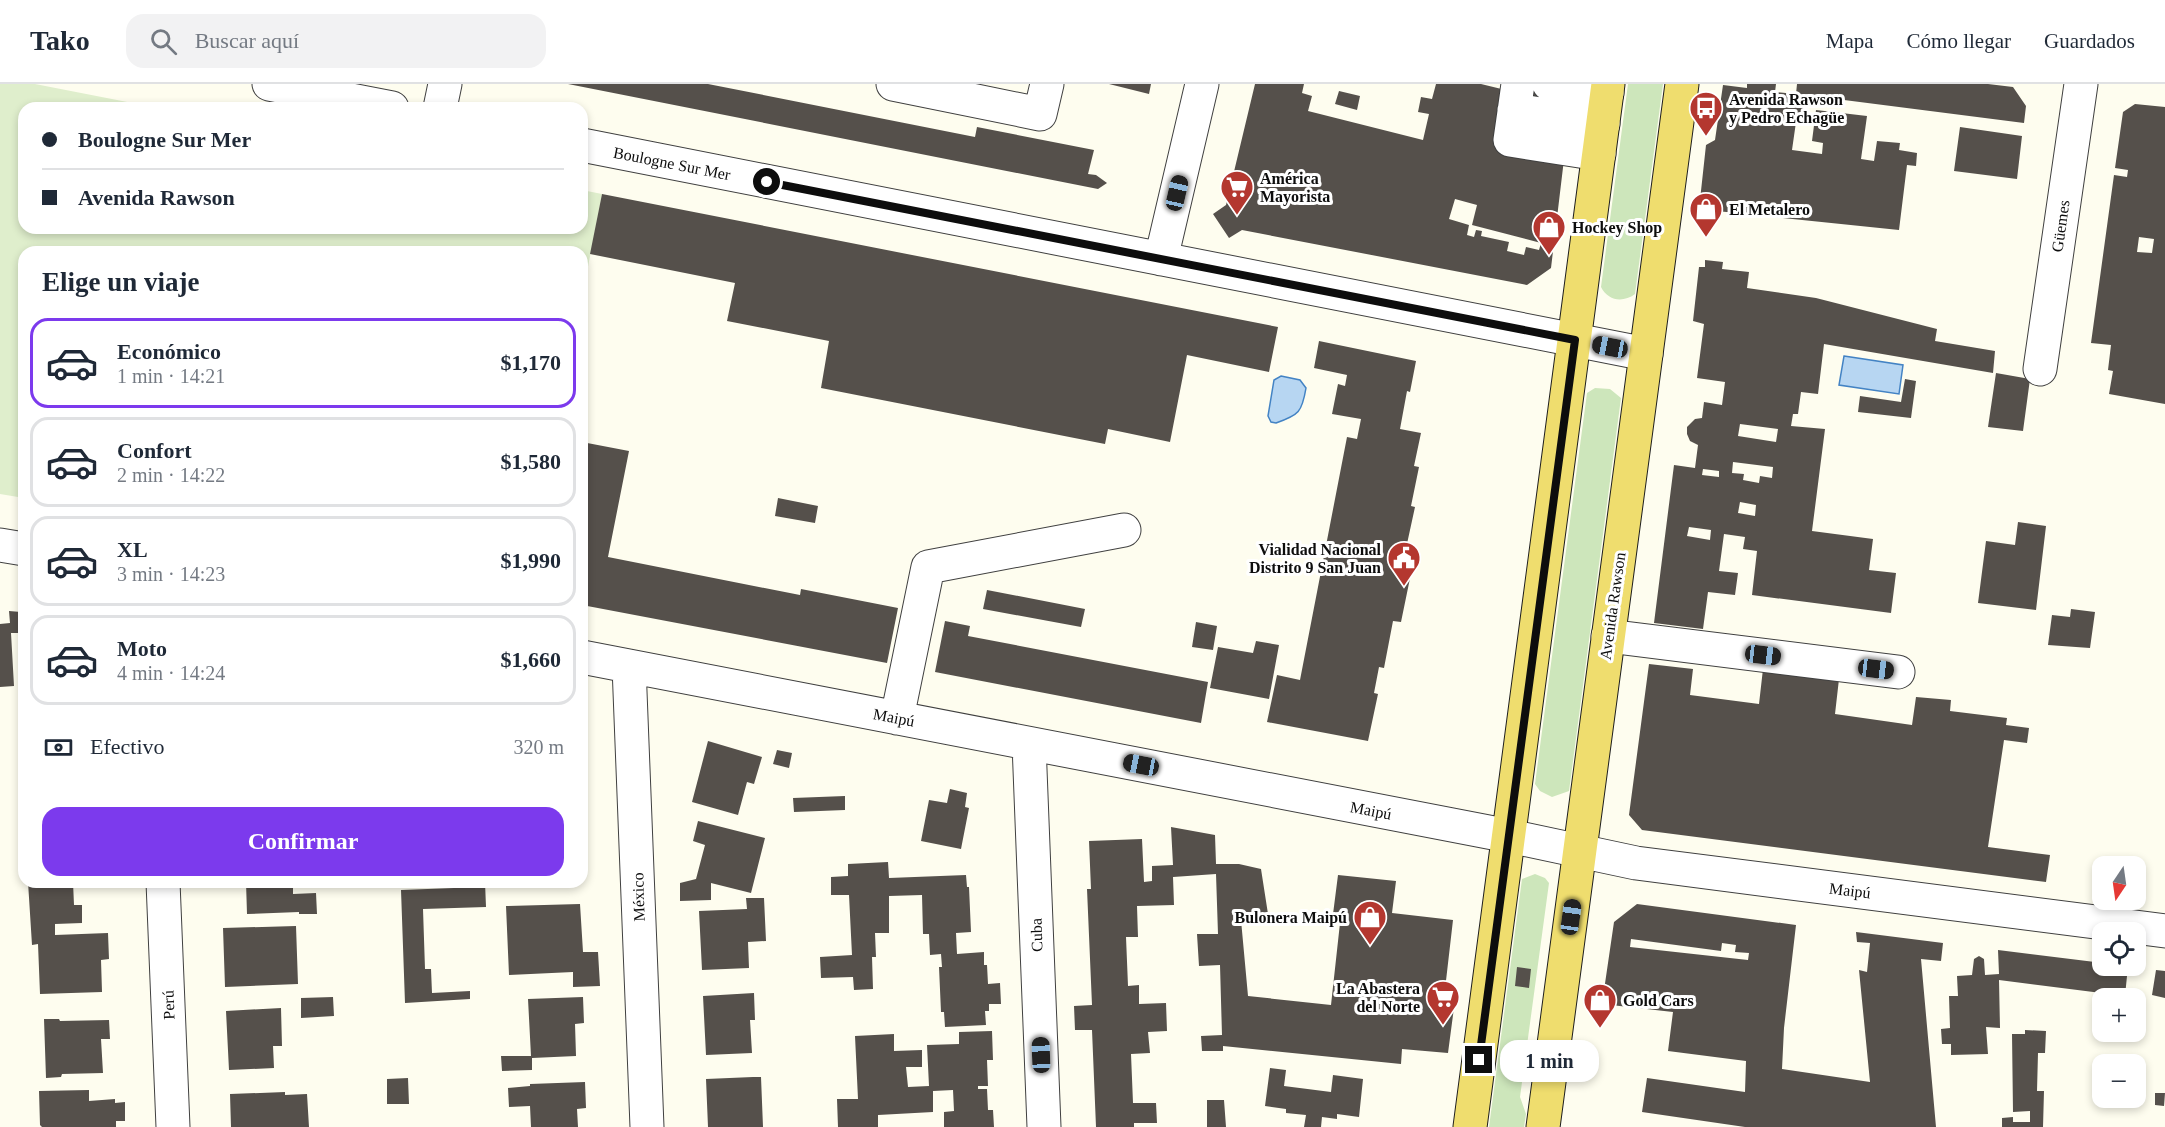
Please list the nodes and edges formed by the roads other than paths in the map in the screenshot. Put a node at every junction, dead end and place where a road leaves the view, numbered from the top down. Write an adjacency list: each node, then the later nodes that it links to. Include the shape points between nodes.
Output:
1 (269, 84): 10 (street)
2 (445, 84): 11 (street)
3 (892, 84): 4 (street, via 1040,114)
4 (1047, 84)
5 (1202, 84): 14 (street)
6 (1549, 84): 12 (street)
7 (1682, 84): 16 (main road, Avenida Rawson)
8 (2081, 84): 17 (street, Güemes)
9 (1516, 97): 12 (street)
10 (361, 102)
11 (441, 102)
12 (1604, 114): 15 (main road)
13 (588, 146): 14 (street, Boulogne Sur Mer)
14 (1161, 259): 15 (street, Boulogne Sur Mer)
15 (1575, 340): 16 (street, Boulogne Sur Mer); 29 (main road)
16 (1646, 354): 23 (main road, Avenida Rawson)
17 (2040, 369)
18 (1124, 530): 27 (street, via 928,567)
19 (0, 544): 20 (street)
20 (18, 548)
21 (18, 567): 22 (street)
22 (0, 568)
23 (1608, 636): 26 (street); 30 (main road, Avenida Rawson)
24 (588, 658): 25 (street, Maipú)
25 (629, 666): 27 (street, Maipú); 34 (street, México)
26 (1898, 672)
27 (897, 718): 28 (street, Maipú)
28 (1029, 744): 29 (street, Maipú); 35 (street, Cuba)
29 (1509, 836): 30 (street, Maipú); 36 (main road)
30 (1580, 851): 32 (street, Maipú, via 1648,864); 37 (main road, Avenida Rawson)
31 (163, 888): 33 (street, Perú)
32 (2165, 931)
33 (173, 1127)
34 (648, 1127)
35 (1044, 1127)
36 (1470, 1127)
37 (1543, 1127)

